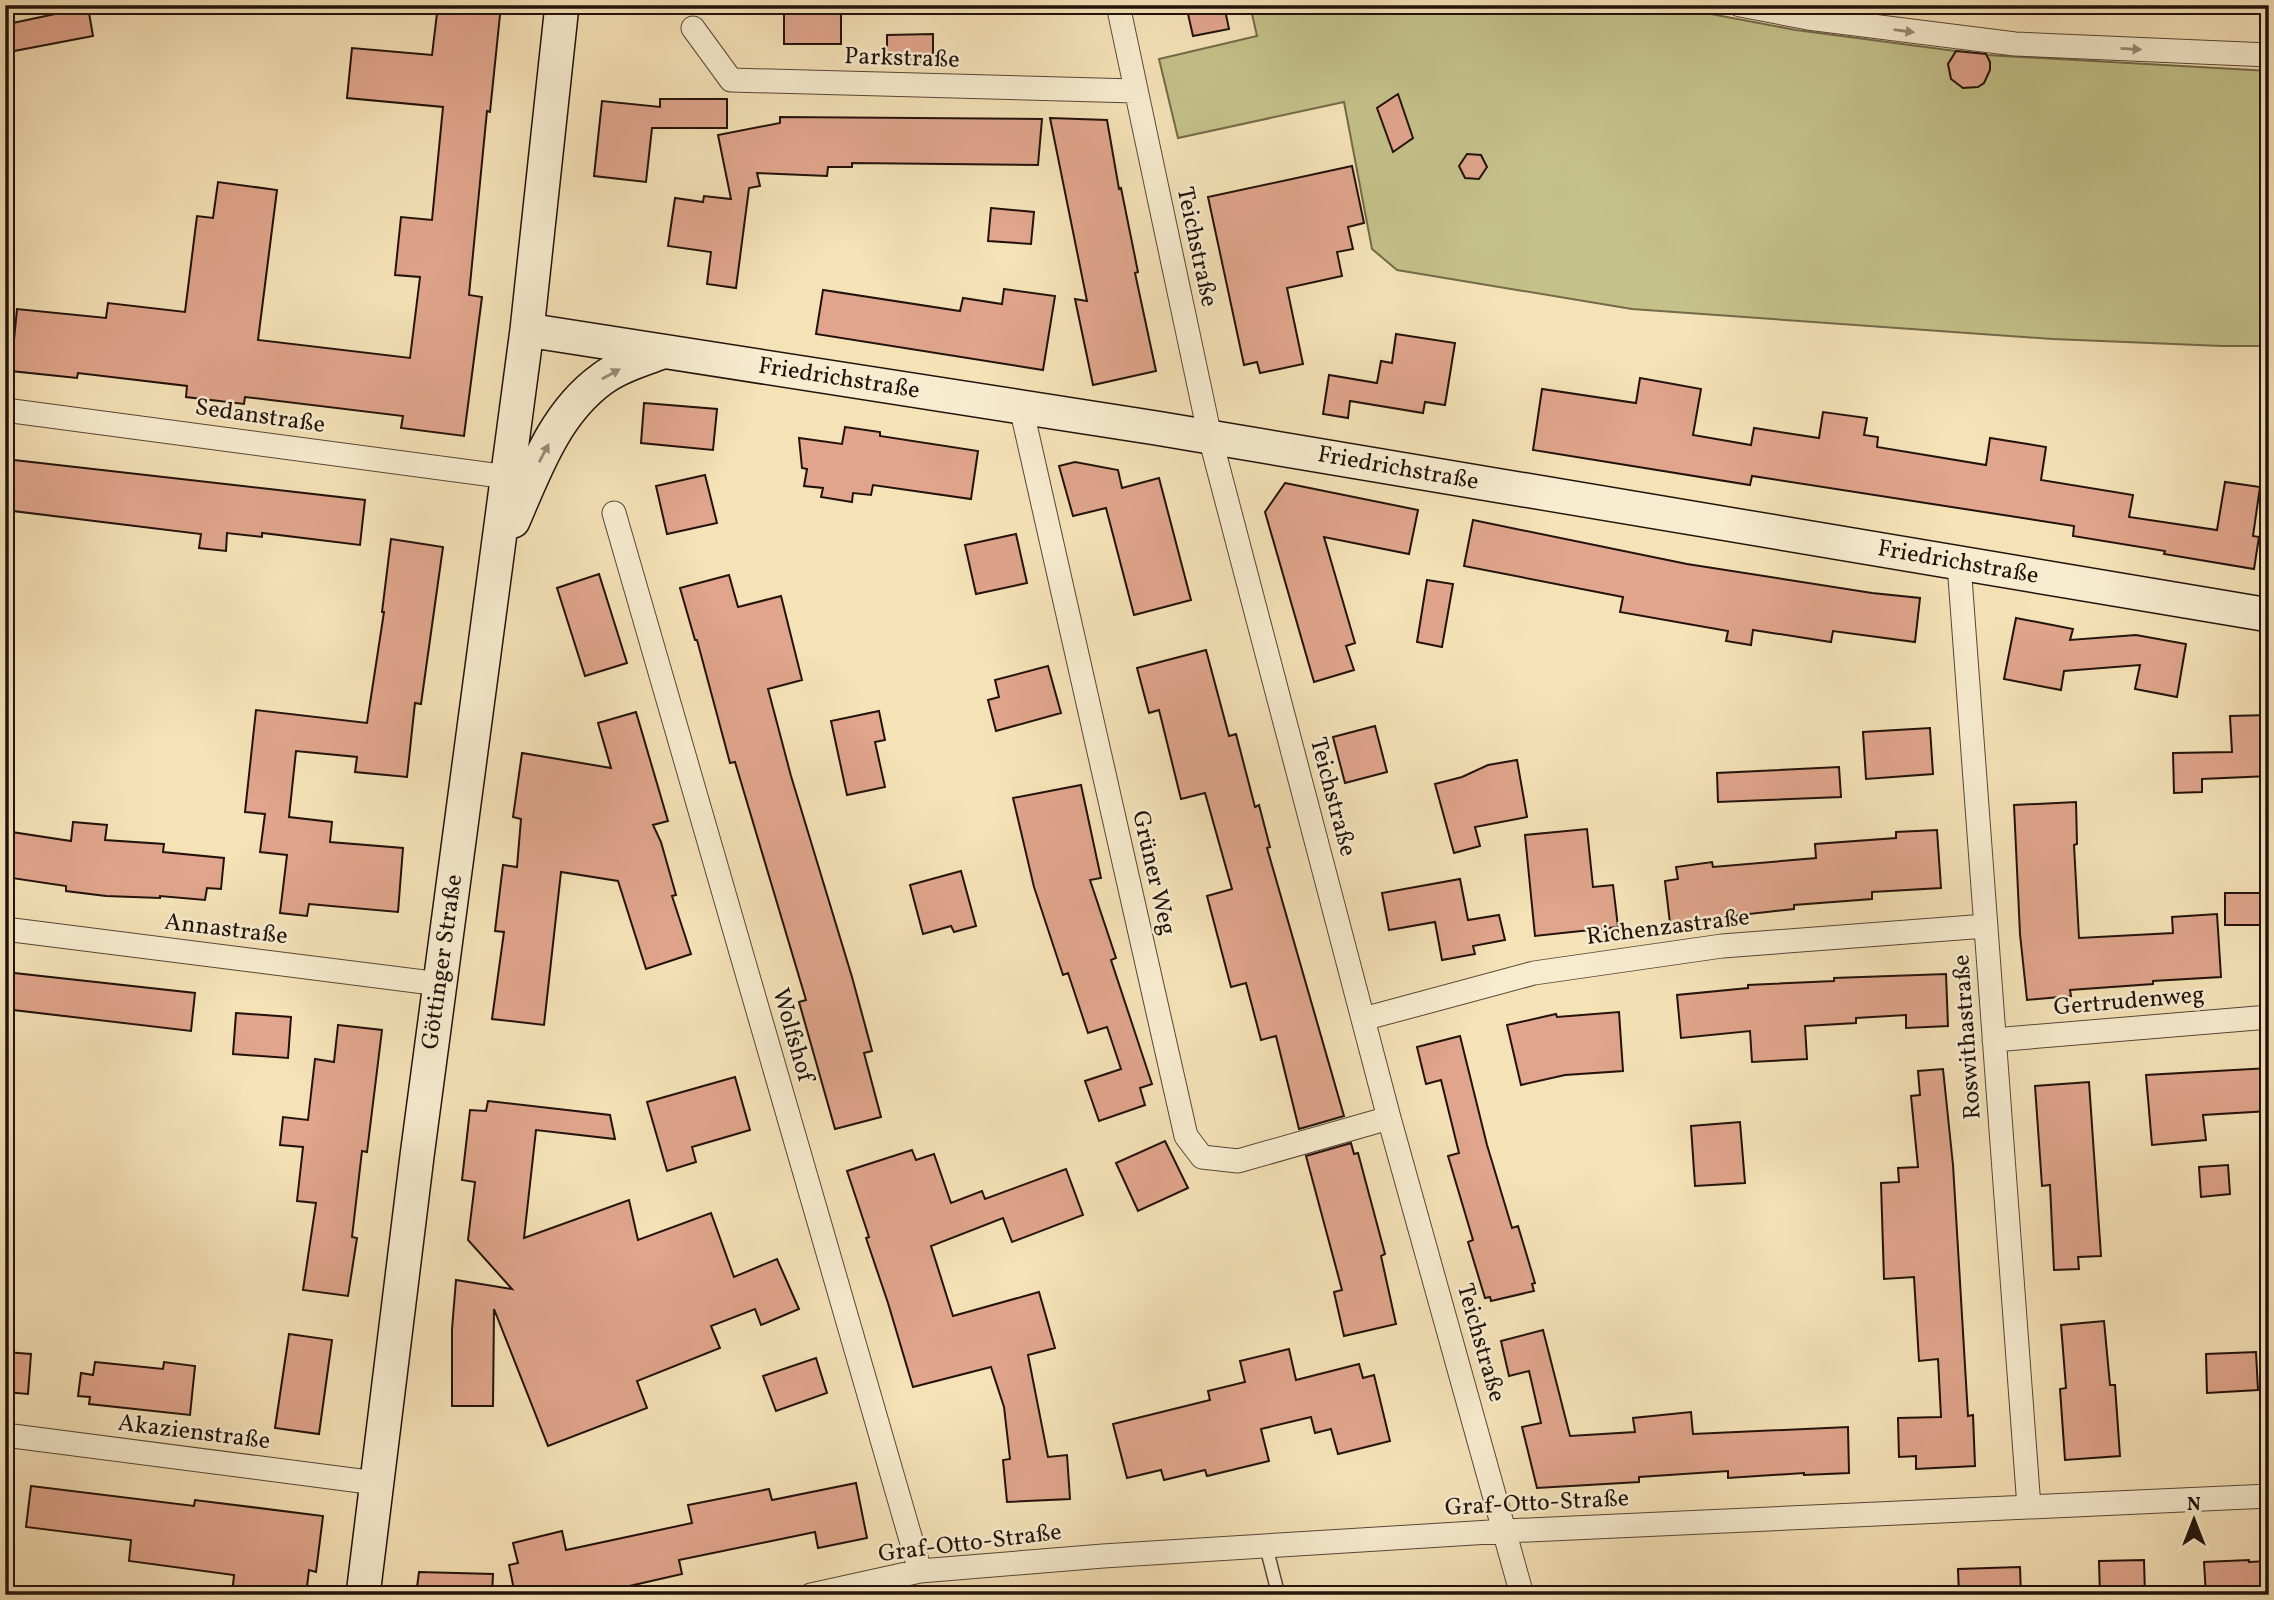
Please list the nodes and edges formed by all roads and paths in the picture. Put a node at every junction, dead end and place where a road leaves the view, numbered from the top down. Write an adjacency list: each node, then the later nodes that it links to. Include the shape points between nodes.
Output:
1 (562, 5): 7 (street, Göttinger Straße)
2 (1118, 5): 6 (street, Teichstraße)
3 (1740, 5): 5 (street, one-way to 5, via 2015,44)
4 (693, 28): 6 (street, Parkstraße, via 731,80)
5 (2269, 55)
6 (1135, 91): 11 (street, Teichstraße)
7 (527, 330): 8 (street, Friedrichstraße); 12 (street, Göttinger Straße)
8 (662, 352): 9 (street, Friedrichstraße); 14 (street, one-way to 8, via 540,458 568,409 603,378)
9 (1021, 407): 11 (street, Friedrichstraße); 23 (street, Grüner Weg, via 1186,1136 1202,1157 1238,1161)
10 (5, 410): 12 (street, Sedanstraße)
11 (1210, 437): 15 (street, Friedrichstraße); 21 (street, Teichstraße)
12 (508, 477): 14 (street, Göttinger Straße)
13 (614, 513): 30 (street, Wolfshof)
14 (496, 560): 19 (street, Göttinger Straße)
15 (1959, 564): 16 (street, Friedrichstraße); 17 (street, Roswithastraße)
16 (2269, 615)
17 (1986, 926): 21 (street, Richenzastraße, via 1722,946 1534,972); 22 (street, Roswithastraße)
18 (5, 929): 19 (street, Annastraße)
19 (440, 984): 25 (street, Göttinger Straße)
20 (2269, 1017): 22 (street, Gertrudenweg)
21 (1363, 1018): 23 (street, Teichstraße)
22 (1994, 1040): 27 (street, Roswithastraße)
23 (1390, 1118): 28 (street, Teichstraße)
24 (5, 1434): 25 (street, Akazienstraße)
25 (376, 1483): 32 (street, Göttinger Straße)
26 (2269, 1496): 27 (street, Graf-Otto-Straße)
27 (2029, 1507): 28 (street, Graf-Otto-Straße)
28 (1506, 1531): 29 (street, Graf-Otto-Straße); 34 (street, Teichstraße)
29 (1266, 1546): 30 (street, Graf-Otto-Straße); 31 (lane)
30 (920, 1571): 33 (street, Graf-Otto-Straße)
31 (1278, 1593)
32 (363, 1595)
33 (811, 1595)
34 (1522, 1595)

